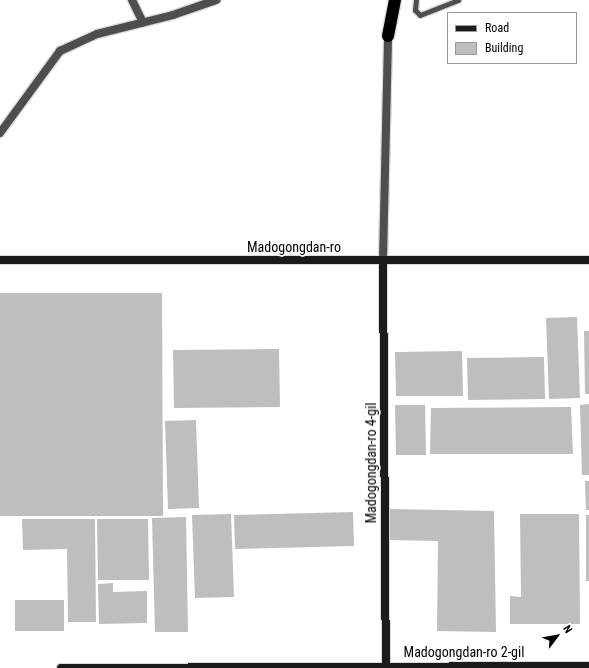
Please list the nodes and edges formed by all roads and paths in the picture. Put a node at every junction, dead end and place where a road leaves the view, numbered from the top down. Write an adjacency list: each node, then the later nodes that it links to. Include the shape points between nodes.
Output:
1 (132, 0): 7 (street)
2 (216, 0): 7 (street)
3 (390, 0): 8 (highway)
4 (395, 0): 8 (highway)
5 (416, 0): 6 (lane, via 415,10 420,15)
6 (458, 0)
7 (143, 23): 9 (street, via 97,34 60,51)
8 (388, 36): 11 (street)
9 (0, 133)
10 (0, 260): 11 (street, Madogongdan-ro)
11 (383, 260): 12 (street, Madogongdan-ro); 14 (street, Madogongdan-ro 4-gil)
12 (589, 260)
13 (589, 666): 14 (street, Madogongdan-ro 2-gil)
14 (386, 667): 15 (street)
15 (61, 668)

